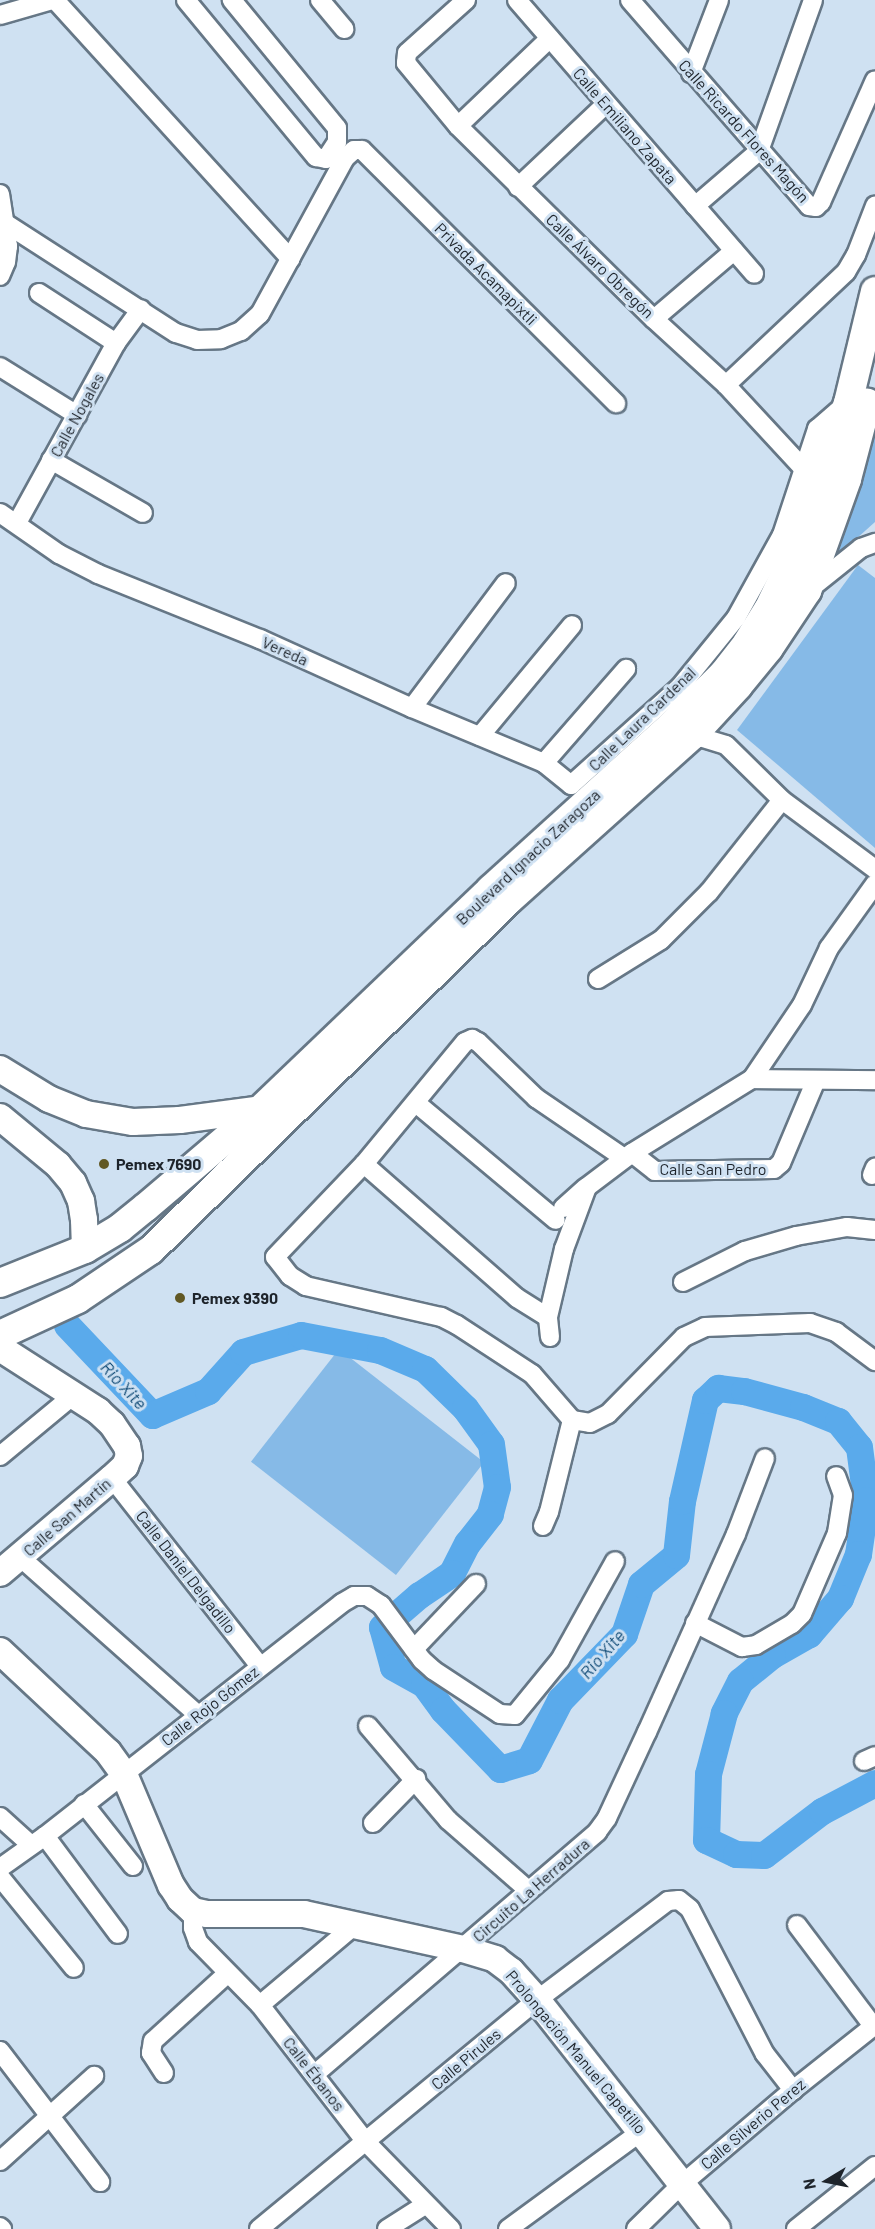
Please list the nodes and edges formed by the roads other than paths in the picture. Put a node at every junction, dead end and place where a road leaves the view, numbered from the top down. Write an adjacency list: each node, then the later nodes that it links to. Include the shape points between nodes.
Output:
1 (53, 0): 10 (street); 24 (street)
2 (186, 0): 3 (street, via 320,160 326,159 339,134 337,128)
3 (232, 0)
4 (320, 0): 11 (street)
5 (466, 0): 16 (street, Calle Álvaro Obregón, via 405,58)
6 (517, 0): 12 (street, Calle Emiliano Zapata)
7 (630, 0): 13 (street, Calle Ricardo Flores Magón)
8 (719, 0): 13 (street)
9 (813, 0): 17 (street)
10 (0, 15)
11 (344, 29)
12 (550, 39): 15 (street, Calle Emiliano Zapata); 16 (street)
13 (691, 73): 17 (street, Calle Ricardo Flores Magón)
14 (875, 80): 17 (street, Calle Ricardo Flores Magón, via 816,207 809,206)
15 (606, 104): 18 (street); 20 (street, Calle Emiliano Zapata)
16 (458, 126): 18 (street, Calle Álvaro Obregón)
17 (759, 151): 20 (street)
18 (518, 187): 30 (street, Calle Álvaro Obregón)
19 (0, 194): 22 (street)
20 (695, 206): 23 (street, Calle Emiliano Zapata)
21 (875, 206): 34 (street, via 846,272)
22 (5, 223): 26 (street, via 8,246); 29 (street)
23 (734, 251): 25 (street, Calle Emiliano Zapata); 30 (street)
24 (291, 260): 29 (street, via 260,314 241,332 221,339 197,340 176,333); 35 (street, Privada Acamapixtli, via 345,158 354,150 362,150)
25 (754, 273)
26 (0, 276)
27 (875, 291): 36 (main road, Boulevard Ignacio Zaragoza)
28 (39, 293): 31 (street)
29 (141, 309): 31 (street, Calle Nogales)
30 (654, 319): 34 (street, Calle Álvaro Obregón)
31 (116, 343): 37 (street, Calle Nogales)
32 (0, 367): 37 (street)
33 (875, 372): 46 (main road, Boulevard Ignacio Zaragoza, via 847,479)
34 (726, 385): 39 (street, Calle Álvaro Obregón)
35 (616, 403)
36 (848, 403): 39 (street, Calle Laura Cardenal, via 819,425); 63 (main road, Boulevard Ignacio Zaragoza, via 804,535 768,610 723,674)
37 (77, 415): 38 (street, Calle Nogales)
38 (51, 460): 41 (street); 42 (street, Calle Nogales)
39 (802, 467): 53 (street, Calle Laura Cardenal, via 782,535 736,618 680,687)
40 (0, 513): 42 (street, Vereda)
41 (143, 513)
42 (17, 523): 49 (street, Vereda, via 59,554 98,574 260,639)
43 (875, 533): 44 (street)
44 (868, 545): 46 (street)
45 (506, 583): 49 (street)
46 (807, 591): 50 (main road, Boulevard Ignacio Zaragoza, via 769,648)
47 (572, 626): 51 (street)
48 (626, 669): 52 (street)
49 (412, 708): 51 (street, Vereda)
50 (693, 735): 54 (street, via 726,745); 73 (main road, Boulevard Ignacio Zaragoza, via 510,899 151,1250 78,1299)
51 (480, 736): 52 (street, Vereda)
52 (544, 763): 53 (street, Vereda)
53 (571, 784)
54 (782, 800): 55 (street); 57 (street, via 709,892 661,940)
55 (875, 869)
56 (875, 884): 59 (street, via 829,948 802,1005)
57 (598, 979)
58 (0, 1069): 63 (street, via 49,1099 77,1110 133,1122)
59 (752, 1079): 60 (street); 65 (street)
60 (816, 1080): 61 (street); 65 (street, Calle San Pedro, via 781,1163 774,1169 663,1172)
61 (875, 1080)
62 (416, 1103): 65 (street, via 465,1042 472,1039 537,1098); 66 (street); 67 (street, via 560,1214)
63 (261, 1109): 69 (main road, Boulevard Ignacio Zaragoza, via 147,1207)
64 (0, 1117): 69 (street, via 58,1165 73,1183 81,1201)
65 (628, 1156): 67 (street)
66 (363, 1164): 72 (street, via 517,1298); 78 (street, via 275,1257 290,1276 306,1286 441,1317 457,1325 532,1374)
67 (587, 1187): 72 (street, via 564,1249)
68 (875, 1230): 70 (street, via 847,1227 795,1236 745,1251)
69 (85, 1249): 71 (main road, Boulevard Ignacio Zaragoza)
70 (683, 1282)
71 (0, 1283)
72 (548, 1317): 74 (street)
73 (0, 1335)
74 (550, 1337)
75 (0, 1348): 77 (street)
76 (875, 1361): 78 (street, via 836,1332 810,1323 705,1327 684,1337 608,1414 590,1423)
77 (75, 1394): 79 (street); 82 (street, Calle San Martín, via 112,1424 127,1446 125,1466)
78 (572, 1420): 83 (street)
79 (0, 1456)
80 (765, 1458): 88 (street, Circuito La Herradura)
81 (836, 1476): 88 (street, via 843,1495 837,1533 802,1614 756,1645 742,1647)
82 (112, 1478): 84 (street, Calle San Martín); 91 (street, Calle Daniel Delgadillo)
83 (543, 1526)
84 (20, 1557): 86 (street, Calle San Martín); 92 (street)
85 (615, 1561): 89 (street, Calle Rojo Gómez, via 560,1660 515,1715 500,1714 448,1680)
86 (0, 1574)
87 (476, 1584): 89 (street)
88 (695, 1623): 103 (street, Circuito La Herradura, via 607,1818 585,1845)
89 (414, 1649): 91 (street, Calle Rojo Gómez, via 381,1605 367,1596 348,1599)
90 (0, 1651): 94 (street, via 108,1752)
91 (260, 1666): 92 (street, Calle Rojo Gómez)
92 (197, 1714): 94 (street, Calle Rojo Gómez)
93 (368, 1726): 95 (street)
94 (124, 1774): 96 (street, Calle Rojo Gómez); 104 (street, via 171,1885)
95 (416, 1779): 98 (street); 103 (street, via 448,1820)
96 (84, 1804): 99 (street, Calle Rojo Gómez); 100 (street)
97 (0, 1817): 99 (street)
98 (373, 1823)
99 (38, 1841): 101 (street, Calle Rojo Gómez); 107 (street)
100 (133, 1866)
101 (0, 1868)
102 (0, 1877): 109 (street)
103 (528, 1890): 108 (street, Circuito La Herradura)
104 (193, 1911): 105 (street, Prolongación Manuel Capetillo, via 304,1914); 110 (street, Calle Ébanos, via 198,1942)
105 (355, 1925): 108 (street, Prolongación Manuel Capetillo); 112 (street)
106 (797, 1925): 113 (street)
107 (117, 1934)
108 (463, 1949): 111 (street, Prolongación Manuel Capetillo, via 495,1959); 116 (street, Circuito La Herradura)
109 (74, 1968)
110 (227, 1974): 112 (street, Calle Ébanos); 115 (street, via 153,2041 151,2054)
111 (537, 2000): 118 (street, Calle Pirules, via 668,1901 679,1900 690,1909 765,2054); 120 (street, Prolongación Manuel Capetillo); 121 (street, Calle Pirules)
112 (260, 2005): 116 (street, Calle Ébanos)
113 (874, 2026): 118 (street, Calle Silverio Perez)
114 (0, 2051): 119 (street)
115 (164, 2073)
116 (315, 2074): 121 (street, Calle Ébanos)
117 (94, 2076): 119 (street)
118 (793, 2090): 125 (street, Calle Silverio Perez)
119 (51, 2117): 122 (street); 124 (street)
120 (642, 2131): 125 (street, Prolongación Manuel Capetillo); 130 (street)
121 (365, 2141): 126 (street, Calle Ébanos); 127 (street, Calle Pirules)
122 (0, 2161)
123 (875, 2166): 133 (street)
124 (100, 2182)
125 (681, 2186): 131 (street, Calle Silverio Perez); 132 (street, Prolongación Manuel Capetillo)
126 (425, 2205): 128 (street); 129 (street, Calle Ébanos)
127 (269, 2226)
128 (387, 2229)
129 (451, 2229)
130 (508, 2229)
131 (636, 2229)
132 (717, 2229)
133 (796, 2229)

